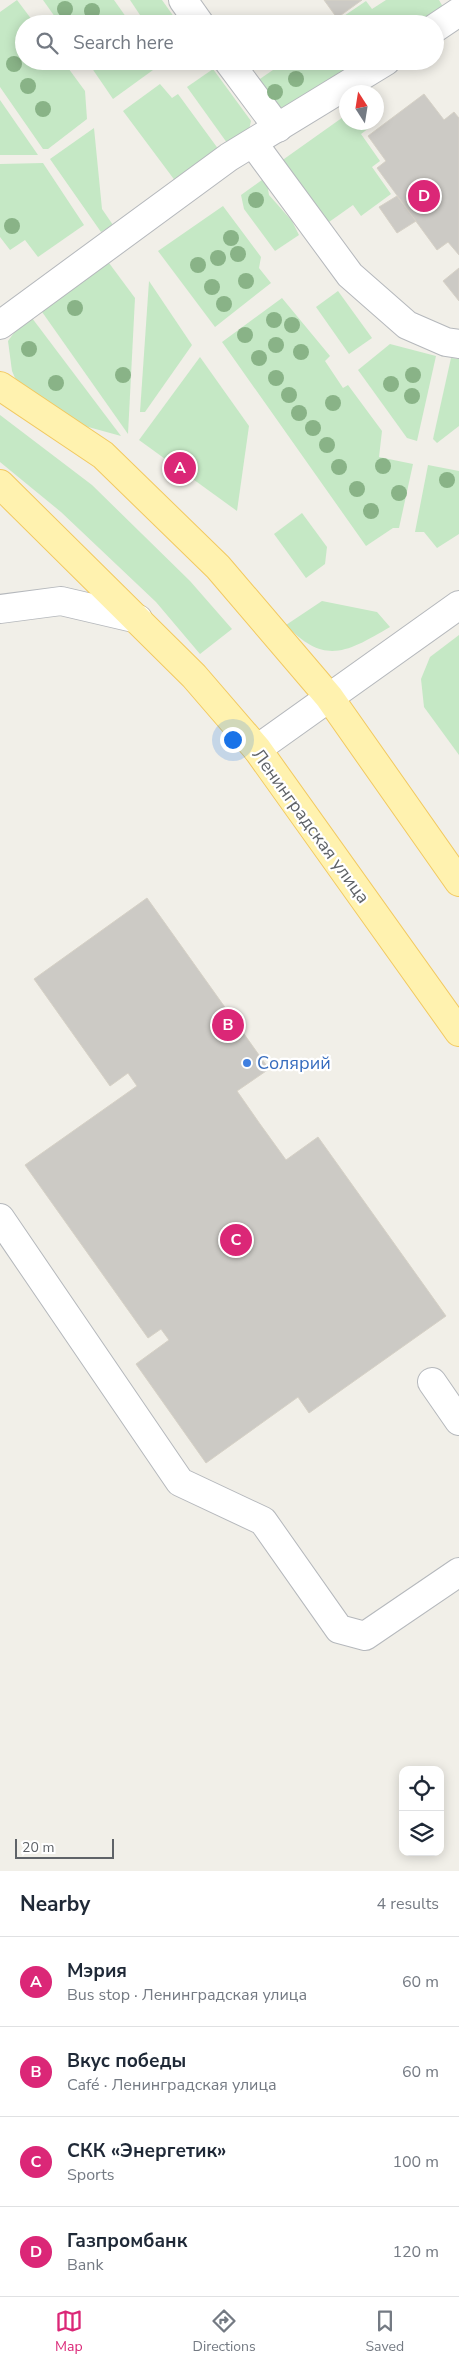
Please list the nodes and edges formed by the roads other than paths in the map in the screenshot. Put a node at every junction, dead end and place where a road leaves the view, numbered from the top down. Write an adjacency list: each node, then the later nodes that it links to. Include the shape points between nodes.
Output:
1 (183, 0): 4 (street)
2 (452, 0): 3 (street)
3 (459, 11): 5 (street)
4 (194, 15)
5 (444, 22)
6 (235, 70): 8 (street)
7 (371, 70): 8 (street)
8 (278, 128): 9 (street)
9 (253, 143): 10 (street); 11 (street, via 350,274 407,325 446,342)
10 (0, 325)
11 (459, 344)
12 (0, 386): 17 (main road, via 103,455 218,567)
13 (0, 484): 16 (main road, Ленинградская улица)
14 (459, 605): 17 (street)
15 (0, 609): 16 (street, via 61,601)
16 (138, 619): 18 (main road, Ленинградская улица, via 194,676)
17 (329, 698): 18 (street); 19 (main road)
18 (257, 749): 20 (main road, Ленинградская улица)
19 (459, 882)
20 (459, 1032)
21 (0, 1218): 24 (street, via 180,1482 264,1521 339,1629 365,1636)
22 (432, 1382): 23 (street)
23 (459, 1421)
24 (459, 1572)

